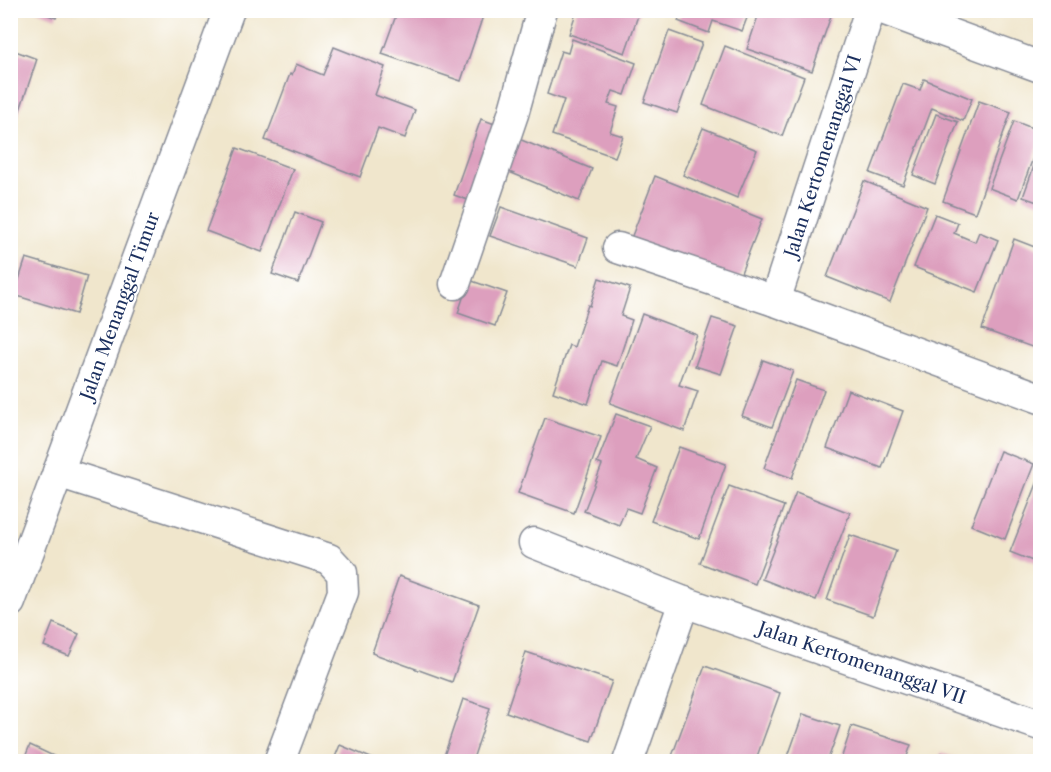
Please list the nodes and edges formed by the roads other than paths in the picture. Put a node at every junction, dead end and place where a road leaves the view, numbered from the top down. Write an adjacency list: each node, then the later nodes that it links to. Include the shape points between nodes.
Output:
1 (230, 10): 10 (street, Jalan Menanggal Timur)
2 (542, 10): 7 (street, via 513,114)
3 (870, 10): 8 (street, Jalan Kertomenanggal VI)
4 (885, 10): 5 (street)
5 (1041, 67)
6 (618, 248): 8 (street)
7 (455, 284)
8 (775, 301): 9 (street)
9 (1041, 398)
10 (58, 472): 12 (street, Jalan Menanggal Timur); 15 (street, via 328,559 342,573 344,592)
11 (534, 543): 13 (street, Jalan Kertomenanggal VII)
12 (10, 602)
13 (684, 602): 14 (street, Jalan Kertomenanggal VII); 16 (street)
14 (1041, 725)
15 (279, 762)
16 (628, 762)

